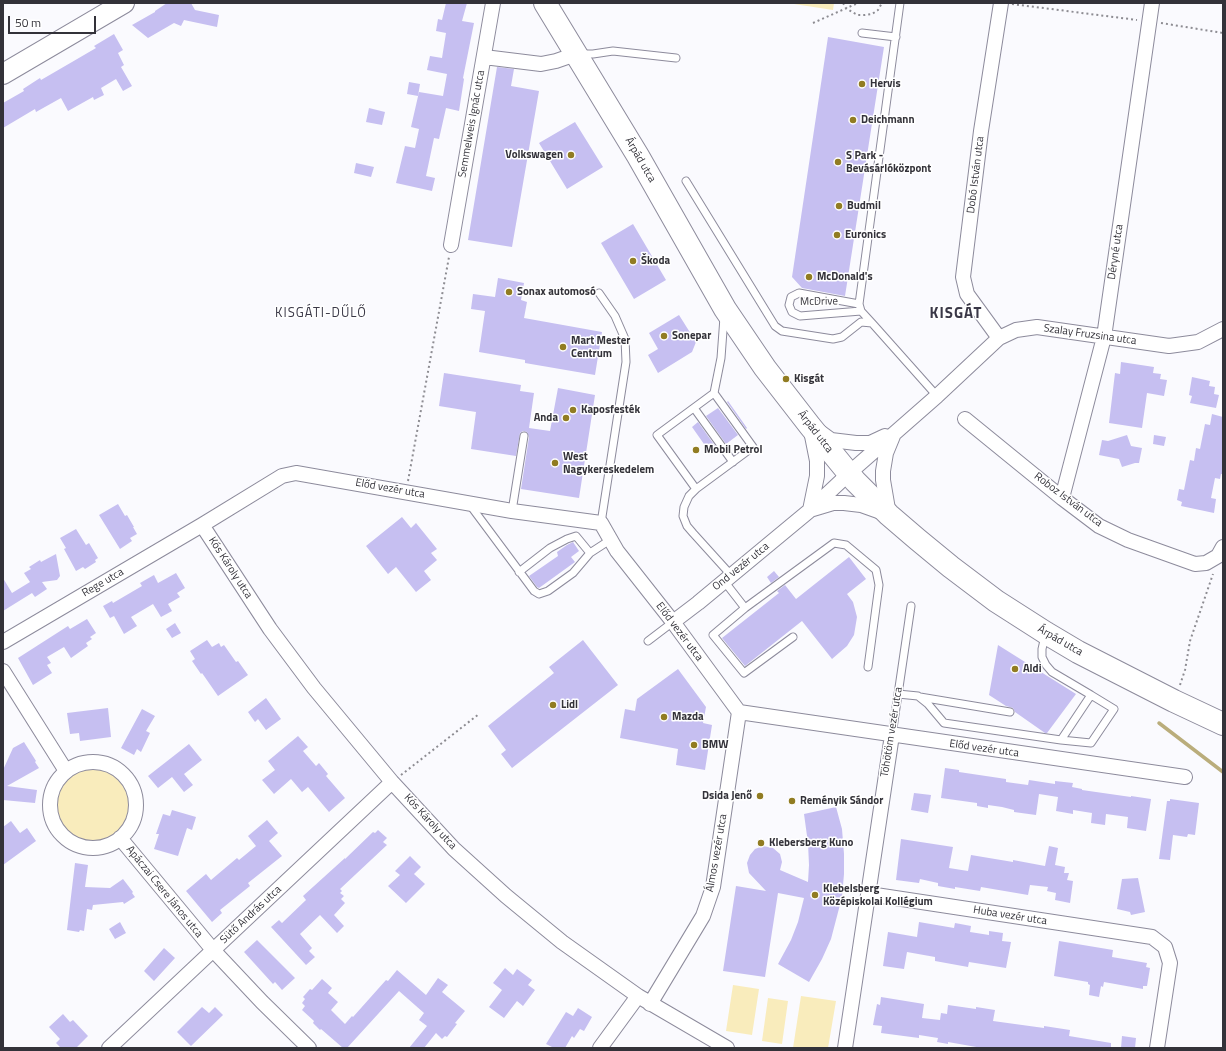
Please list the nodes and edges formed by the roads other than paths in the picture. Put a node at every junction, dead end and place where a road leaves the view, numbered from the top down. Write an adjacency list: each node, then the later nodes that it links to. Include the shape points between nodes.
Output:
1 (124, 3): 12 (main road)
2 (493, 3): 10 (street, Semmelweis Ignác utca)
3 (545, 3): 9 (main road, Árpád utca)
4 (900, 3): 8 (lane)
5 (1152, 3): 21 (street, Déryné utca)
6 (1006, 4): 22 (street, Dobó István utca, via 981,131 963,277 967,294)
7 (862, 32): 8 (lane)
8 (896, 37): 16 (lane)
9 (576, 54): 10 (street, via 541,64); 11 (lane, via 613,51); 17 (main road, Árpád utca, via 638,156)
10 (484, 57): 14 (street, Semmelweis Ignác utca)
11 (676, 58)
12 (3, 74)
13 (686, 181): 19 (lane, via 775,326 782,331 834,339 842,337 861,322)
14 (451, 245)
15 (599, 293): 38 (lane, via 615,316 625,339 626,362)
16 (859, 304): 18 (lane); 18 (lane, McDrive, via 799,293 791,297 789,304 792,312 800,316)
17 (725, 309): 23 (lane, via 721,358); 27 (main road, Árpád utca, via 765,368)
18 (861, 311): 19 (lane)
19 (872, 323): 24 (lane)
20 (1223, 329): 21 (street, Szalay Fruzsina utca, via 1198,342 1170,346)
21 (1104, 336): 22 (street, Szalay Fruzsina utca, via 1037,327 1016,330); 33 (street, Déryné utca)
22 (999, 338): 24 (street, Szalay Fruzsina utca)
23 (714, 393): 25 (lane); 30 (lane, via 753,447)
24 (937, 396): 28 (street, Szalay Fruzsina utca)
25 (694, 408): 30 (lane); 32 (lane, via 657,435)
26 (965, 419): 33 (street, Roboz István utca)
27 (810, 426): 28 (street, Szalay Fruzsina utca, via 831,440 856,443 870,443); 31 (main road, Árpád utca); 36 (street, via 817,461 817,476)
28 (895, 432): 31 (street, Szalay Fruzsina utca); 37 (street, Szalay Fruzsina utca, via 886,453 882,472)
29 (524, 436): 35 (lane)
30 (733, 462): 32 (lane)
31 (849, 474): 36 (street, Ond vezér utca); 37 (main road, Árpád utca)
32 (696, 489): 44 (lane, via 689,496 683,516 687,526)
33 (1062, 498): 41 (street, Roboz István utca, via 1099,526 1128,540 1195,564 1206,563)
34 (469, 503): 35 (street, Előd vezér utca); 39 (street, Előd vezér utca, via 296,473 282,476); 43 (lane)
35 (512, 511): 38 (street, Előd vezér utca)
36 (810, 511): 37 (street, Ond vezér utca, via 833,503 844,503 861,505); 44 (street, Ond vezér utca)
37 (889, 515): 48 (main road, Árpád utca, via 996,601)
38 (600, 523): 40 (street, Előd vezér utca)
39 (202, 525): 51 (street, Rege utca); 64 (street, Kós Károly utca, via 270,628 314,688)
40 (610, 540): 42 (lane); 47 (street, Előd vezér utca)
41 (1220, 551)
42 (590, 554): 43 (lane, via 576,536 550,548); 43 (lane, via 573,572 548,591 539,594)
43 (519, 572)
44 (728, 578): 46 (lane); 47 (street, Ond vezér utca)
45 (911, 606): 54 (lane, Töhötöm vezér utca)
46 (745, 608): 49 (lane, via 714,635 744,673); 52 (lane, via 834,543 846,545 876,570 879,584)
47 (673, 622): 50 (lane); 57 (street, Előd vezér utca)
48 (1046, 633): 55 (lane, via 1042,657 1046,665 1052,672); 59 (main road, Árpád utca, via 1138,683)
49 (794, 637)
50 (648, 641)
51 (3, 642)
52 (868, 667)
53 (3, 671): 62 (street)
54 (898, 694): 56 (lane); 60 (lane, Töhötöm vezér utca)
55 (1091, 695): 61 (lane); 61 (lane, via 1114,709 1092,743)
56 (918, 696): 58 (lane); 61 (lane, via 944,723)
57 (739, 712): 60 (street, Előd vezér utca); 68 (street, Álmos vezér utca, via 713,887 703,916)
58 (1010, 712)
59 (1223, 724)
60 (892, 736): 63 (street, Előd vezér utca); 66 (street, Töhötöm vezér utca)
61 (1061, 740)
62 (66, 771): 65 (street, Apáczai Csere János utca, via 51,795 51,810 55,824 64,836 76,844 90,848 104,846); 65 (street, Apáczai Csere János utca, via 80,764 95,762 110,765 123,773 132,786 136,800 135,816 129,830)
63 (1185, 777)
64 (392, 782): 67 (street, Sütő András utca); 68 (street, Kós Károly utca, via 454,849 506,896 562,942)
65 (120, 838): 67 (street, Apáczai Csere János utca)
66 (869, 894): 73 (street, Töhötöm vezér utca); 74 (street, Huba vezér utca, via 1152,937 1165,947 1170,963)
67 (213, 950): 69 (street, Sütő András utca); 70 (street, Apáczai Csere János utca)
68 (644, 1000): 71 (street, Álmos vezér utca); 72 (street, Kós Károly utca)
69 (109, 1048)
70 (309, 1048)
71 (600, 1048)
72 (726, 1048)
73 (845, 1048)
74 (1157, 1048)

